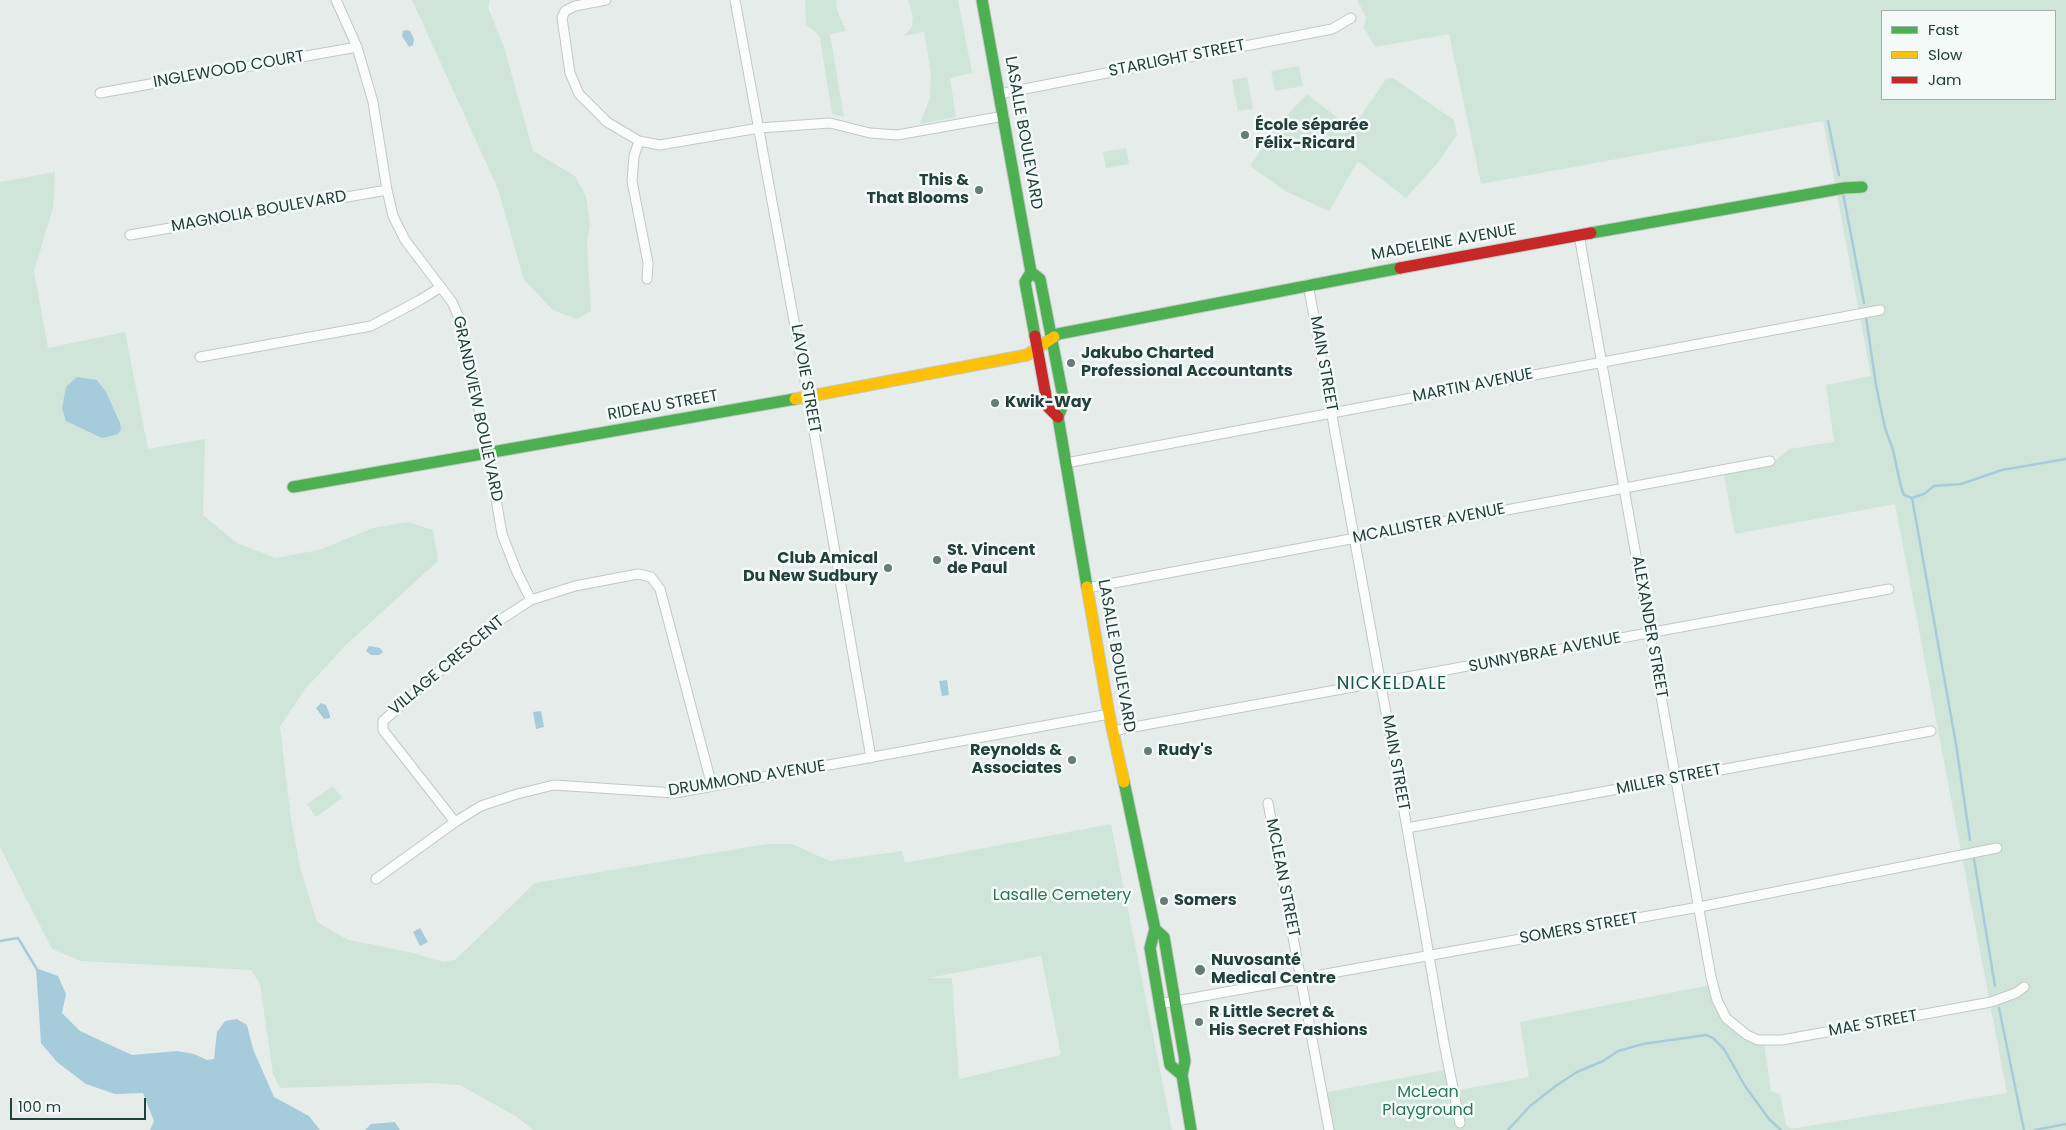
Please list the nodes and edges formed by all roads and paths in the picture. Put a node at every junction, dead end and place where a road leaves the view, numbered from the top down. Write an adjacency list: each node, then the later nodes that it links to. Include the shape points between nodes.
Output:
1 (336, 0): 6 (street, GRANDVIEW BOULEVARD)
2 (606, 0): 11 (street, via 565,11 562,18 570,74 579,94 607,122)
3 (735, 0): 10 (street, LAVOIE STREET)
4 (982, 0): 8 (street, LASALLE BOULEVARD)
5 (1351, 18): 8 (street, STARLIGHT STREET, via 1332,29)
6 (357, 47): 7 (street, INGLEWOOD COURT); 13 (street, GRANDVIEW BOULEVARD, via 373,102)
7 (100, 92)
8 (1000, 94): 9 (street, LASALLE BOULEVARD)
9 (1004, 116): 10 (street, via 897,135 870,133 830,123); 16 (street, LASALLE BOULEVARD)
10 (759, 128): 11 (street, via 660,145); 25 (street, LAVOIE STREET)
11 (638, 140): 17 (street, via 632,181 648,263)
12 (1862, 187): 15 (street, MADELEINE AVENUE)
13 (387, 190): 14 (street, MAGNOLIA BOULEVARD); 19 (street, GRANDVIEW BOULEVARD, via 393,216 405,240)
14 (130, 235)
15 (1579, 235): 18 (street, MADELEINE AVENUE); 24 (street, ALEXANDER STREET)
16 (1031, 272): 21 (street, LASALLE BOULEVARD, via 1040,279); 22 (street, LASALLE BOULEVARD, via 1026,282)
17 (647, 279)
18 (1308, 284): 21 (street, MADELEINE AVENUE, via 1058,334); 26 (street, MAIN STREET)
19 (441, 287): 23 (street, via 371,326); 28 (street, GRANDVIEW BOULEVARD, via 460,320)
20 (1880, 310): 24 (street, MARTIN AVENUE)
21 (1052, 338): 22 (street, MADELEINE AVENUE); 27 (street, LASALLE BOULEVARD, via 1064,402)
22 (1037, 349): 25 (street, RIDEAU STREET, via 1027,355); 27 (street, LASALLE BOULEVARD, via 1048,407)
23 (200, 357)
24 (1602, 362): 26 (street, MARTIN AVENUE); 32 (street, ALEXANDER STREET)
25 (808, 397): 28 (street, RIDEAU STREET); 42 (street, LAVOIE STREET)
26 (1332, 413): 30 (street, MARTIN AVENUE); 33 (street, MAIN STREET)
27 (1058, 416): 30 (street, LASALLE BOULEVARD)
28 (488, 453): 31 (street, RIDEAU STREET); 36 (street, GRANDVIEW BOULEVARD, via 502,534)
29 (1770, 461): 32 (street, MCALLISTER AVENUE)
30 (1066, 463): 34 (street, LASALLE BOULEVARD)
31 (293, 487)
32 (1624, 488): 33 (street, MCALLISTER AVENUE); 37 (street, ALEXANDER STREET)
33 (1354, 538): 34 (street, MCALLISTER AVENUE); 38 (street, MAIN STREET)
34 (1087, 588): 39 (street, LASALLE BOULEVARD)
35 (1889, 589): 37 (street, SUNNYBRAE AVENUE)
36 (531, 600): 44 (street, VILLAGE CRESCENT, via 593,582 638,574 651,577 660,589); 46 (street, VILLAGE CRESCENT, via 489,627 383,721 384,730)
37 (1651, 633): 38 (street, SUNNYBRAE AVENUE); 43 (street, ALEXANDER STREET)
38 (1381, 684): 41 (street, SUNNYBRAE AVENUE); 47 (street, MAIN STREET)
39 (1109, 714): 41 (street, LASALLE BOULEVARD); 42 (street, DRUMMOND AVENUE)
40 (1931, 730): 43 (street, MILLER STREET)
41 (1112, 731): 51 (street, LASALLE BOULEVARD)
42 (871, 758): 44 (street, DRUMMOND AVENUE)
43 (1676, 779): 47 (street, MILLER STREET); 50 (street, ALEXANDER STREET)
44 (712, 786): 46 (street, DRUMMOND AVENUE, via 675,793 554,785 481,806)
45 (1268, 803): 53 (street, MCLEAN STREET)
46 (455, 822): 49 (street, DRUMMOND AVENUE)
47 (1407, 828): 52 (street, MAIN STREET)
48 (1997, 848): 50 (street, SOMERS STREET)
49 (376, 879)
50 (1699, 907): 52 (street, SOMERS STREET); 57 (street, ALEXANDER STREET, via 1713,990)
51 (1155, 929): 55 (street, LASALLE BOULEVARD, via 1164,937); 56 (street, LASALLE BOULEVARD, via 1150,948)
52 (1429, 955): 53 (street, SOMERS STREET); 59 (street, MAIN STREET)
53 (1300, 978): 55 (street, SOMERS STREET); 61 (street, MCLEAN STREET)
54 (2024, 987): 57 (street, MAE STREET, via 2016,994 1991,1002 1782,1040 1758,1040 1747,1036)
55 (1175, 1001): 56 (street, SOMERS STREET); 58 (street, LASALLE BOULEVARD, via 1185,1061)
56 (1159, 1004): 58 (street, LASALLE BOULEVARD, via 1170,1065)
57 (1726, 1018)
58 (1182, 1075): 60 (street, LASALLE BOULEVARD)
59 (1460, 1123)
60 (1191, 1130)
61 (1329, 1130)

